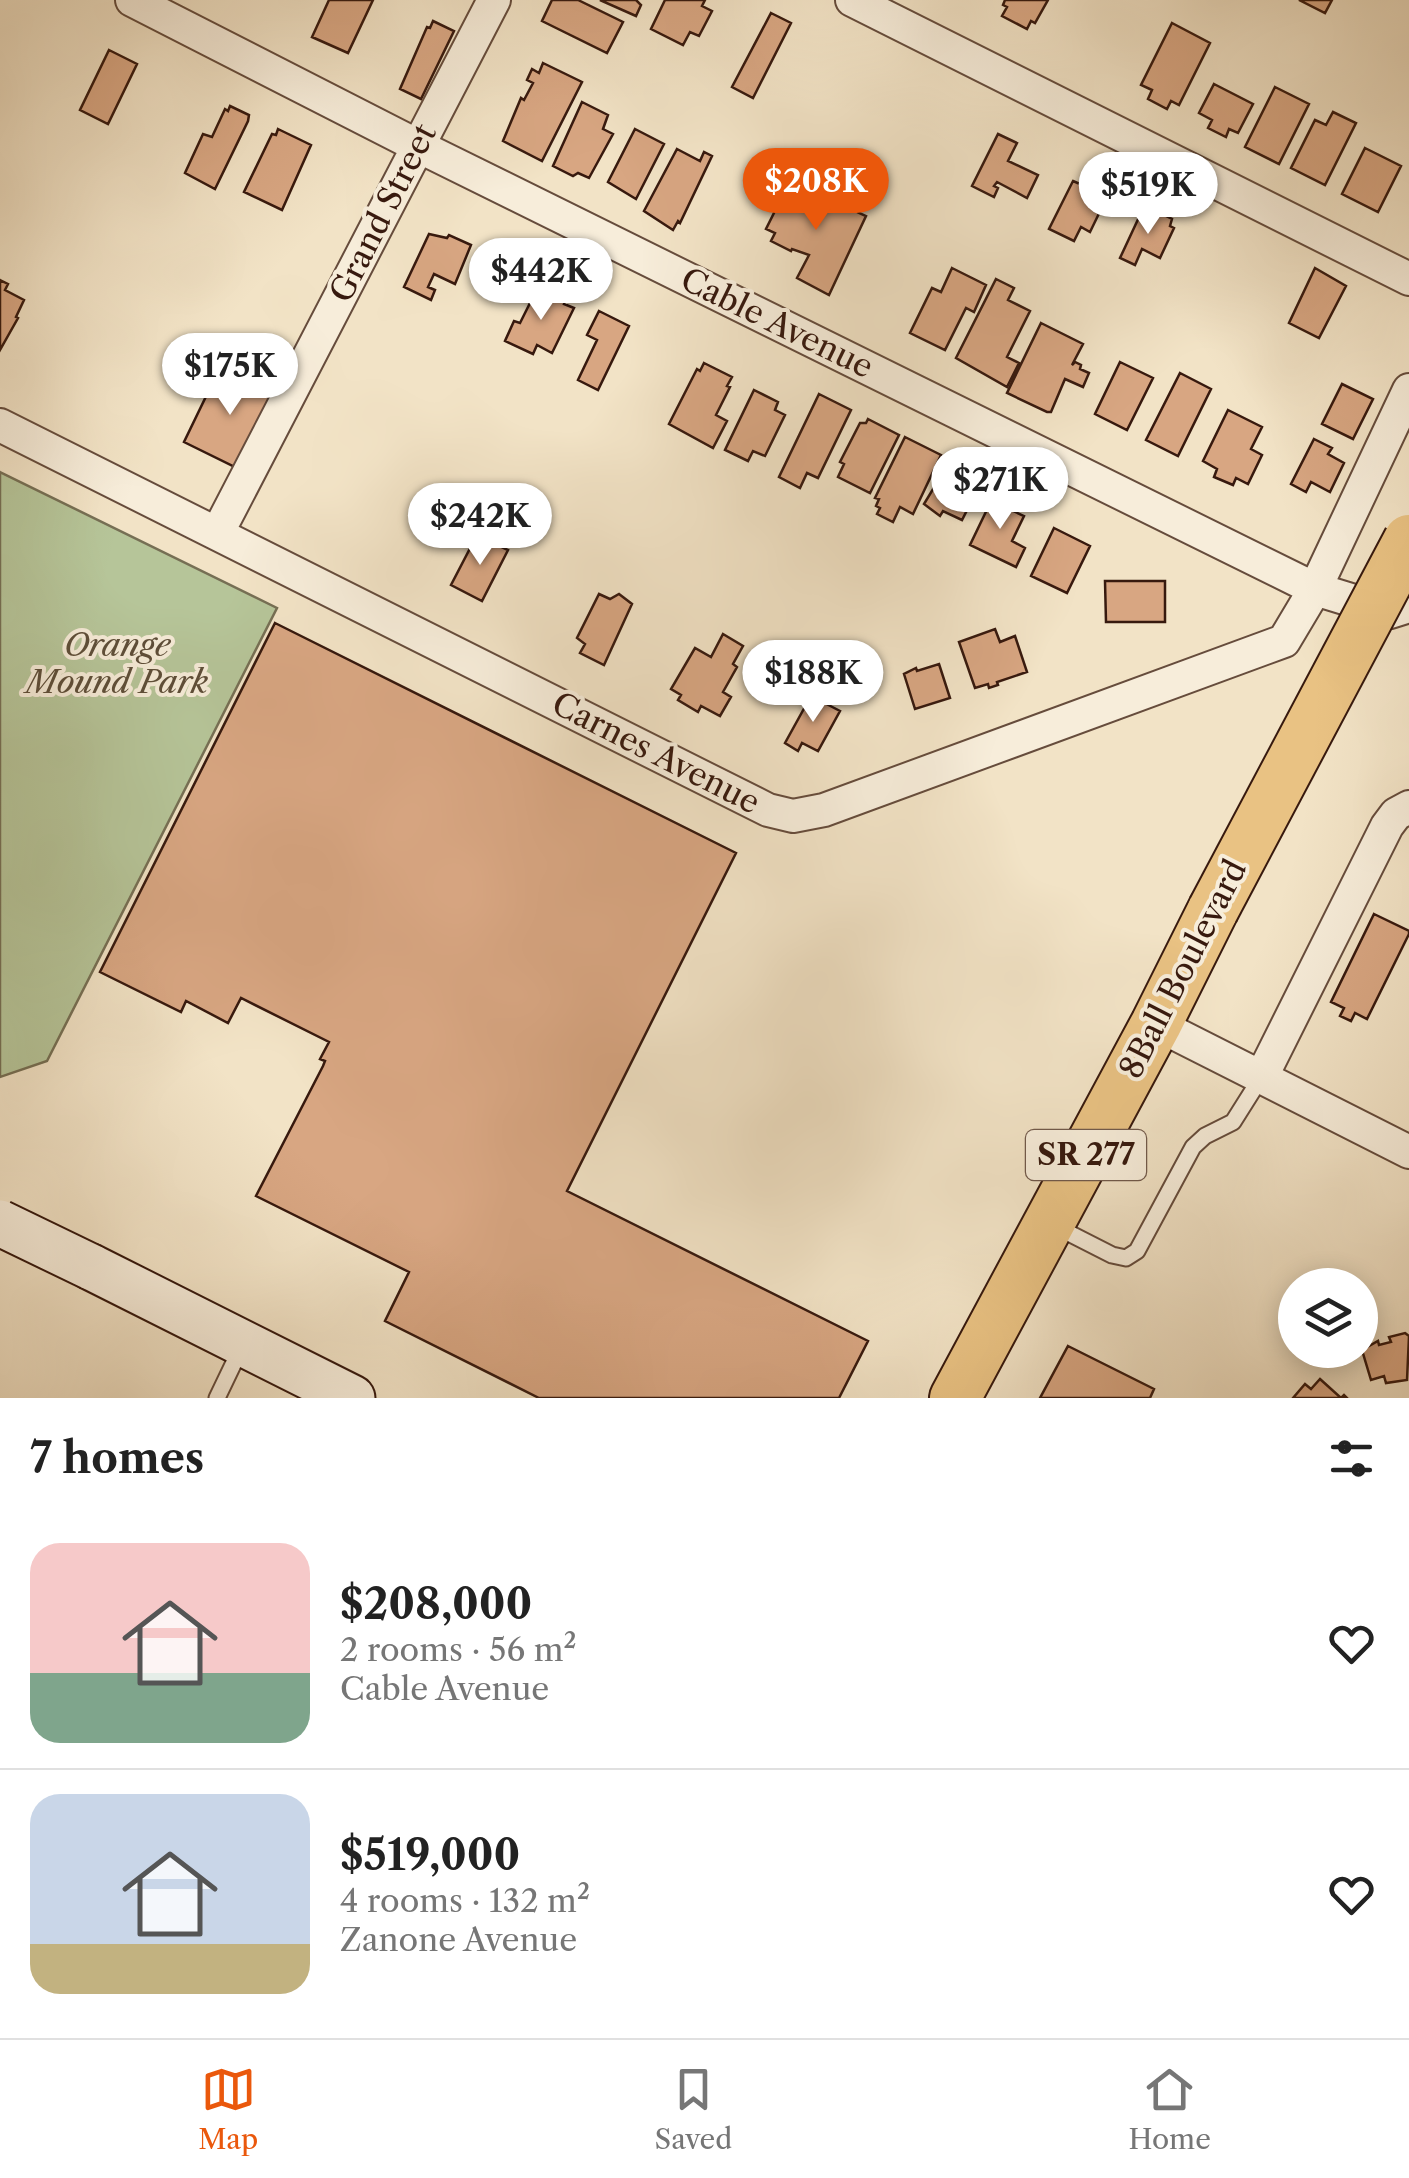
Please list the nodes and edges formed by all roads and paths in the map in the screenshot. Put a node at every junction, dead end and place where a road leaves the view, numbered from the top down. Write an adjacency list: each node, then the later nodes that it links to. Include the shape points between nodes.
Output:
1 (132, 0): 4 (street, Cable Avenue)
2 (494, 0): 4 (street, Grand Street)
3 (852, 0): 5 (street)
4 (418, 146): 8 (street, Grand Street); 10 (street, Cable Avenue)
5 (1409, 279)
6 (1409, 390): 10 (street, Carnes Avenue)
7 (0, 425): 8 (street, Carnes Avenue)
8 (218, 532): 10 (street, Carnes Avenue, via 768,810 793,816 1284,641)
9 (1409, 540): 13 (main road, 8Ball Boulevard / SR 277, bridge)
10 (1316, 589): 11 (street, Cable Avenue, via 1390,612)
11 (1409, 606)
12 (1409, 806): 14 (street, via 1387,826)
13 (1156, 1024): 14 (street); 17 (main road, 8Ball Boulevard / SR 277)
14 (1262, 1076): 15 (street); 17 (lane, via 1233,1122 1193,1147 1147,1237 1126,1258)
15 (1409, 1152)
16 (0, 1223): 18 (street, bridge)
17 (1050, 1223): 21 (main road, 8Ball Boulevard / SR 277)
18 (243, 1343): 19 (street); 20 (lane)
19 (344, 1396)
20 (217, 1398)
21 (955, 1398)

